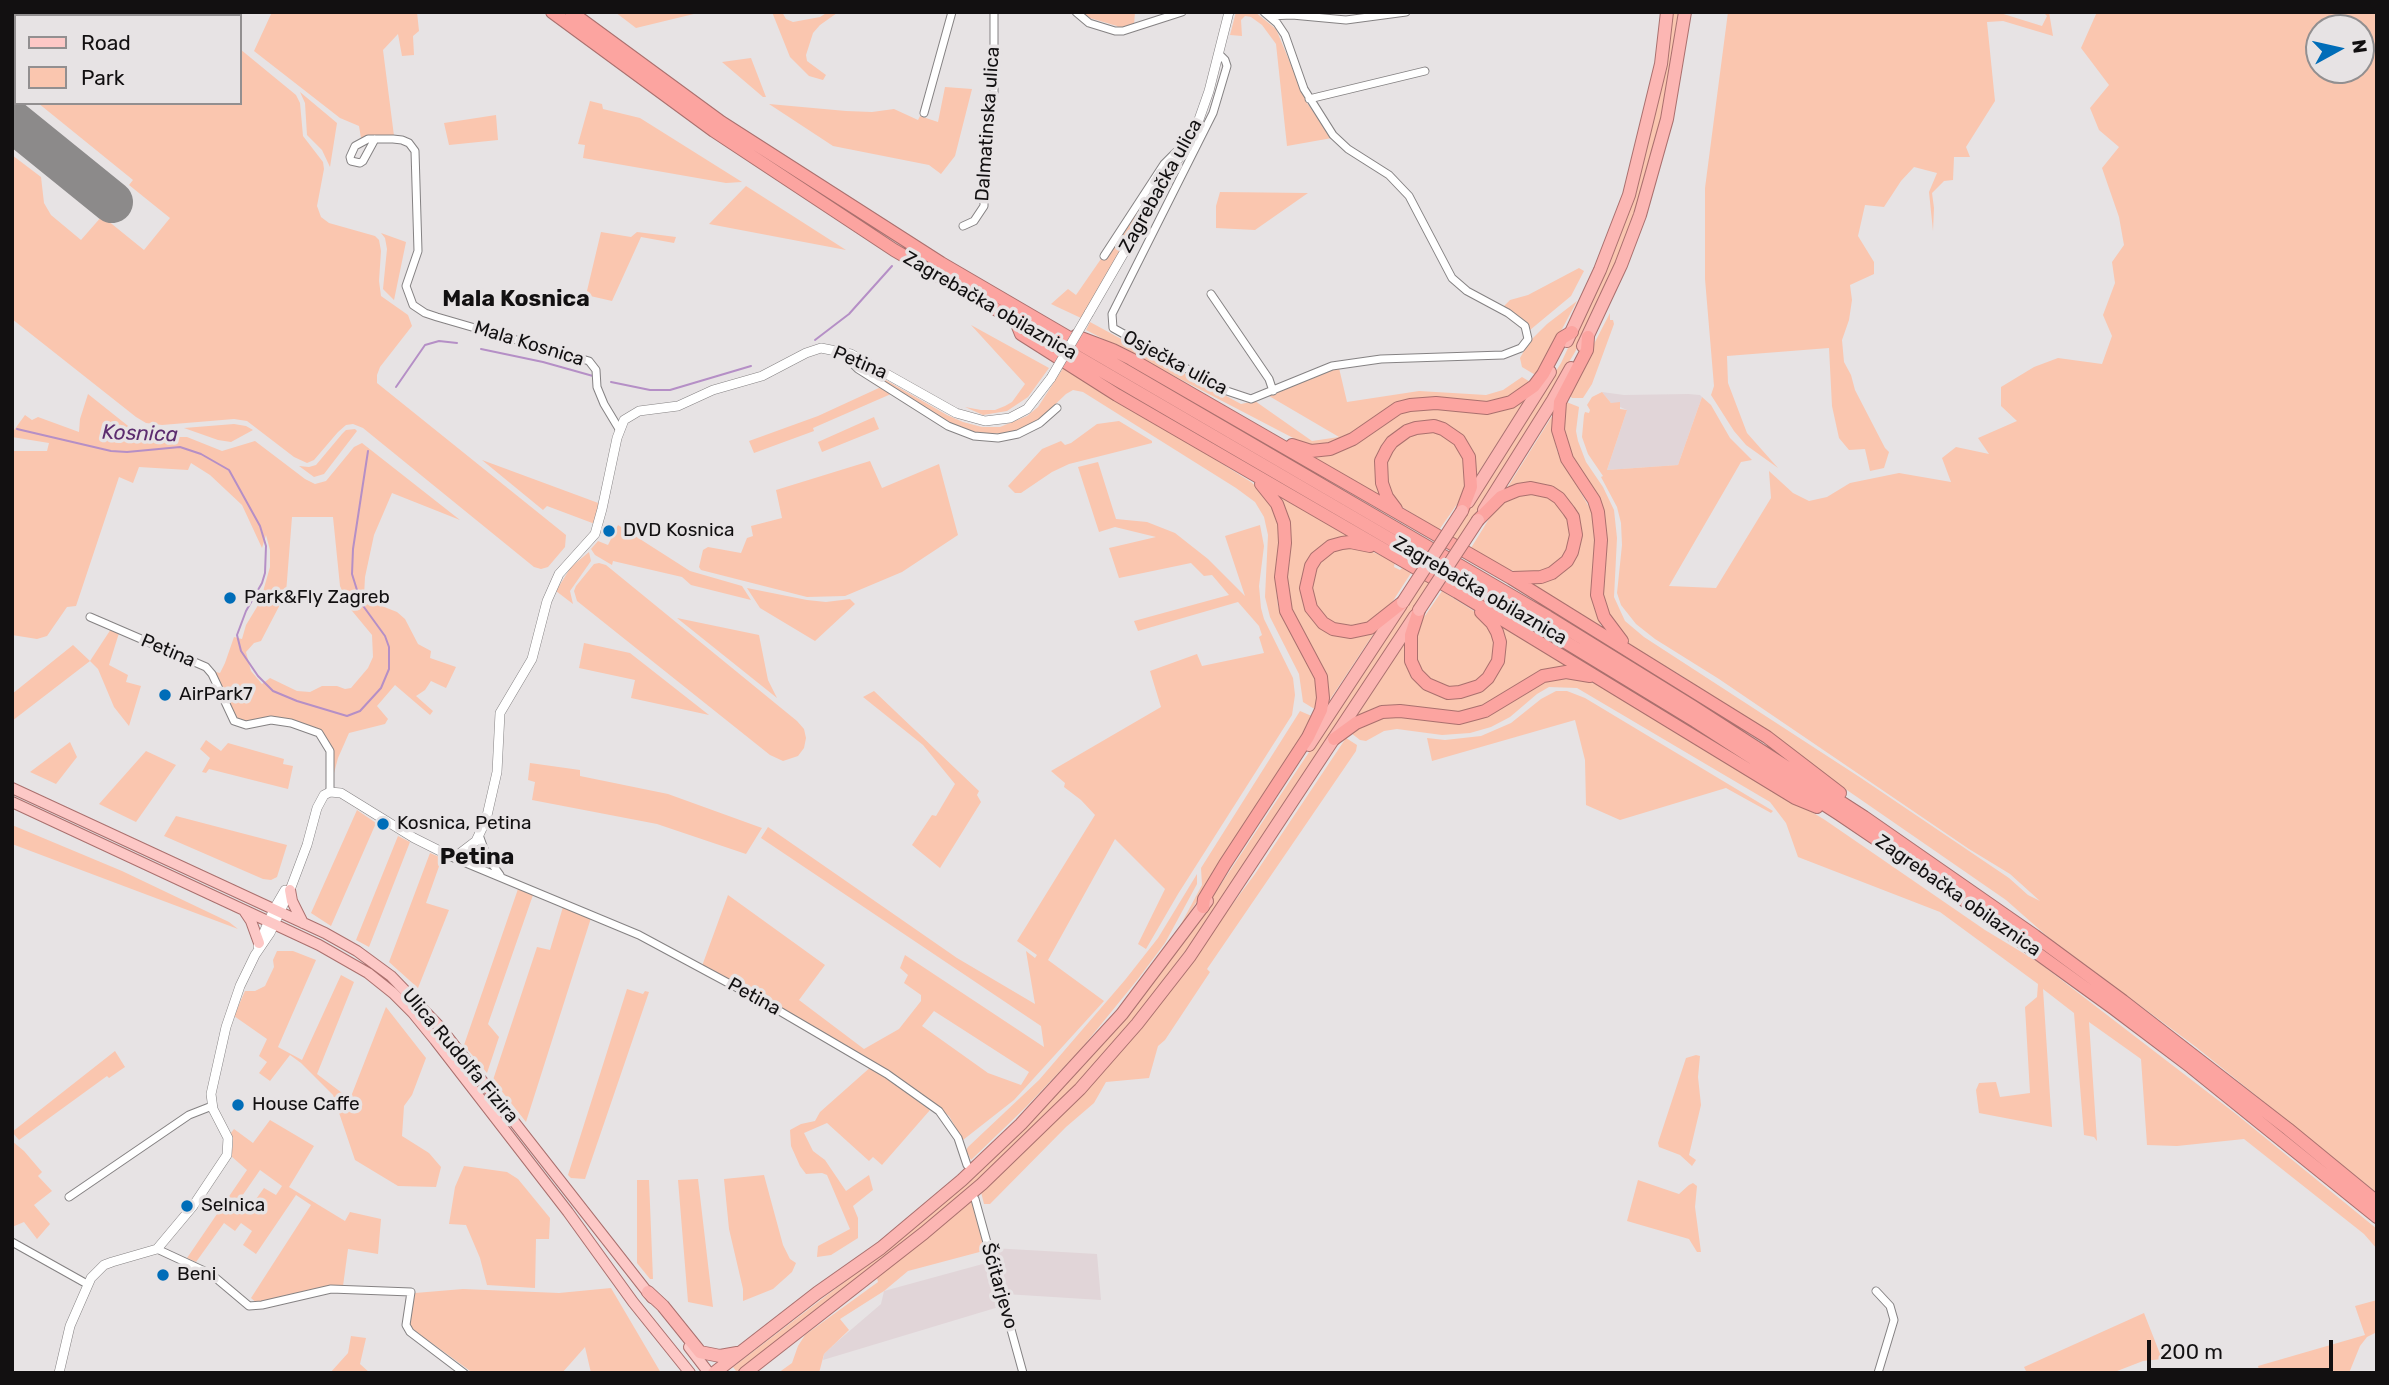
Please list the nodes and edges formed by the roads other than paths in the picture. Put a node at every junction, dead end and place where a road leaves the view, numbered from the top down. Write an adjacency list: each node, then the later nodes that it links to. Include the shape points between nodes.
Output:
1 (552, 12): 21 (highway, Zagrebačka obilaznica, via 726,138 894,250)
2 (571, 12): 22 (highway, Zagrebačka obilaznica, via 720,122)
3 (951, 12): 15 (street)
4 (994, 12): 18 (street, Dalmatinska ulica, via 994,93 984,206 974,221)
5 (1076, 12): 6 (street, via 1089,23 1115,31)
6 (1182, 12)
7 (1229, 12): 12 (street, Zagrebačka ulica)
8 (1406, 12): 11 (street, via 1346,20)
9 (1667, 12): 23 (highway, via 1661,64 1629,195)
10 (1685, 12): 24 (highway, via 1667,119 1640,215)
11 (1266, 14): 14 (street, via 1285,35)
12 (1219, 54): 17 (street, Zagrebačka ulica, via 1202,114); 27 (street, Osječka ulica, via 1227,66 1213,113 1112,314 1111,325 1237,396 1251,399)
13 (1425, 71): 14 (street)
14 (1309, 99): 27 (street, Osječka ulica, via 1340,143 1389,175 1409,196 1451,278 1518,319 1528,339 1517,351 1503,355 1381,359 1332,366)
15 (924, 113)
16 (375, 139): 29 (street, Mala Kosnica, via 402,140 415,151 418,251 406,286 413,305 437,317 592,363 597,387)
17 (1186, 147): 19 (street, via 1164,164); 26 (street, Zagrebačka ulica, bridge)
18 (963, 226)
19 (1104, 256)
20 (1211, 294): 27 (street)
21 (1015, 320): 31 (highway, via 1021,334); 47 (highway, Zagrebačka obilaznica, via 1541,627)
22 (1043, 323): 30 (highway, via 1113,349); 48 (highway, Zagrebačka obilaznica, via 1548,617)
23 (1572, 332): 30 (highway, via 1562,338 1534,386 1511,402 1487,408 1436,403 1398,408 1346,443 1322,451); 32 (highway)
24 (1588, 337): 34 (highway); 41 (highway, via 1587,350 1560,402 1558,430 1567,459 1598,512 1599,607 1611,629)
25 (851, 354): 26 (street, Petina, via 956,413 985,421 1001,421 1027,409); 28 (street, via 850,361 858,369 948,426 974,436 1018,434); 29 (street, Petina, via 814,350 762,376 683,404 639,411)
26 (1051, 378)
27 (1273, 391)
28 (1057, 408)
29 (619, 429): 49 (street, via 595,534 559,574 532,659 500,713 498,772)
30 (1278, 443): 33 (highway)
31 (1251, 474): 35 (highway); 54 (highway, via 1281,513 1286,611 1317,667 1323,698 1308,737 1225,864)
32 (1462, 511): 33 (highway, via 1471,487 1469,457 1450,433 1426,426 1399,436 1381,461 1382,483); 38 (highway, bridge)
33 (1399, 512): 36 (highway)
34 (1478, 520): 36 (highway, via 1501,497 1531,488 1559,498 1573,517 1574,544 1561,568 1541,577); 39 (highway, bridge)
35 (1396, 556): 37 (highway); 38 (highway, via 1358,543 1331,546 1311,566 1307,598 1323,623 1351,632 1370,628)
36 (1511, 578): 41 (highway)
37 (1457, 592): 39 (highway, via 1492,622 1500,642 1494,670 1479,686 1448,692 1427,684 1418,674 1410,647); 42 (highway)
38 (1403, 602): 54 (highway)
39 (1419, 610): 43 (highway)
40 (90, 617): 45 (street, Petina, via 206,667 234,720 291,723 318,733 330,751)
41 (1635, 654): 48 (highway, via 1767,737 1860,807)
42 (1602, 679): 43 (highway, via 1552,673 1475,715 1459,718 1382,712 1356,723); 47 (highway, via 1796,798)
43 (1334, 740): 78 (highway, via 1190,956 1080,1089 951,1211)
44 (12, 788): 56 (main road, Ulica Rudolfa Fizira)
45 (330, 792): 50 (street, Petina, via 341,793); 51 (street, Petina, via 319,801)
46 (12, 802): 55 (main road, Ulica Rudolfa Fizira)
47 (1839, 814): 66 (highway, Zagrebačka obilaznica, via 2113,1008)
48 (1864, 817): 65 (highway, Zagrebačka obilaznica, via 2123,1000)
49 (480, 835): 50 (street, via 467,850); 52 (street, via 487,857)
50 (446, 854): 52 (street, Petina)
51 (296, 874): 53 (street, Petina); 56 (street, Petina)
52 (502, 878): 62 (street, Petina, via 651,941 887,1074 939,1111 958,1138)
53 (290, 890): 56 (street, Petina); 58 (main road)
54 (1203, 907): 72 (highway, via 1122,1014 1021,1124 881,1248)
55 (244, 909): 57 (main road, Ulica Rudolfa Fizira); 59 (main road)
56 (277, 911): 57 (street, Petina); 58 (main road, Ulica Rudolfa Fizira)
57 (271, 923): 59 (street, Petina); 60 (street, Petina); 75 (main road, Ulica Rudolfa Fizira, via 369,973 414,1013)
58 (303, 923): 71 (main road, Ulica Rudolfa Fizira, via 357,951 409,992)
59 (259, 943): 60 (street, Petina)
60 (255, 955): 61 (street, Petina, via 231,1010 214,1077)
61 (212, 1106): 63 (street, via 189,1115); 68 (street, via 226,1133 227,1155)
62 (967, 1165)
63 (69, 1196)
64 (975, 1199): 79 (street, Šćitarjevo)
65 (2377, 1202)
66 (2377, 1217)
67 (12, 1242): 69 (street)
68 (157, 1249): 69 (street, via 104,1265); 74 (street, via 211,1274 253,1307 331,1289 411,1292 406,1325 410,1332)
69 (87, 1284): 73 (street, via 65,1340)
70 (1876, 1291): 80 (street, via 1890,1306 1894,1320)
71 (648, 1292): 72 (highway, via 700,1352 720,1356); 76 (main road, Ulica Rudolfa Fizira)
72 (744, 1350): 77 (highway)
73 (59, 1373)
74 (464, 1373)
75 (690, 1373)
76 (709, 1373)
77 (714, 1373)
78 (745, 1373)
79 (1023, 1373)
80 (1878, 1373)

